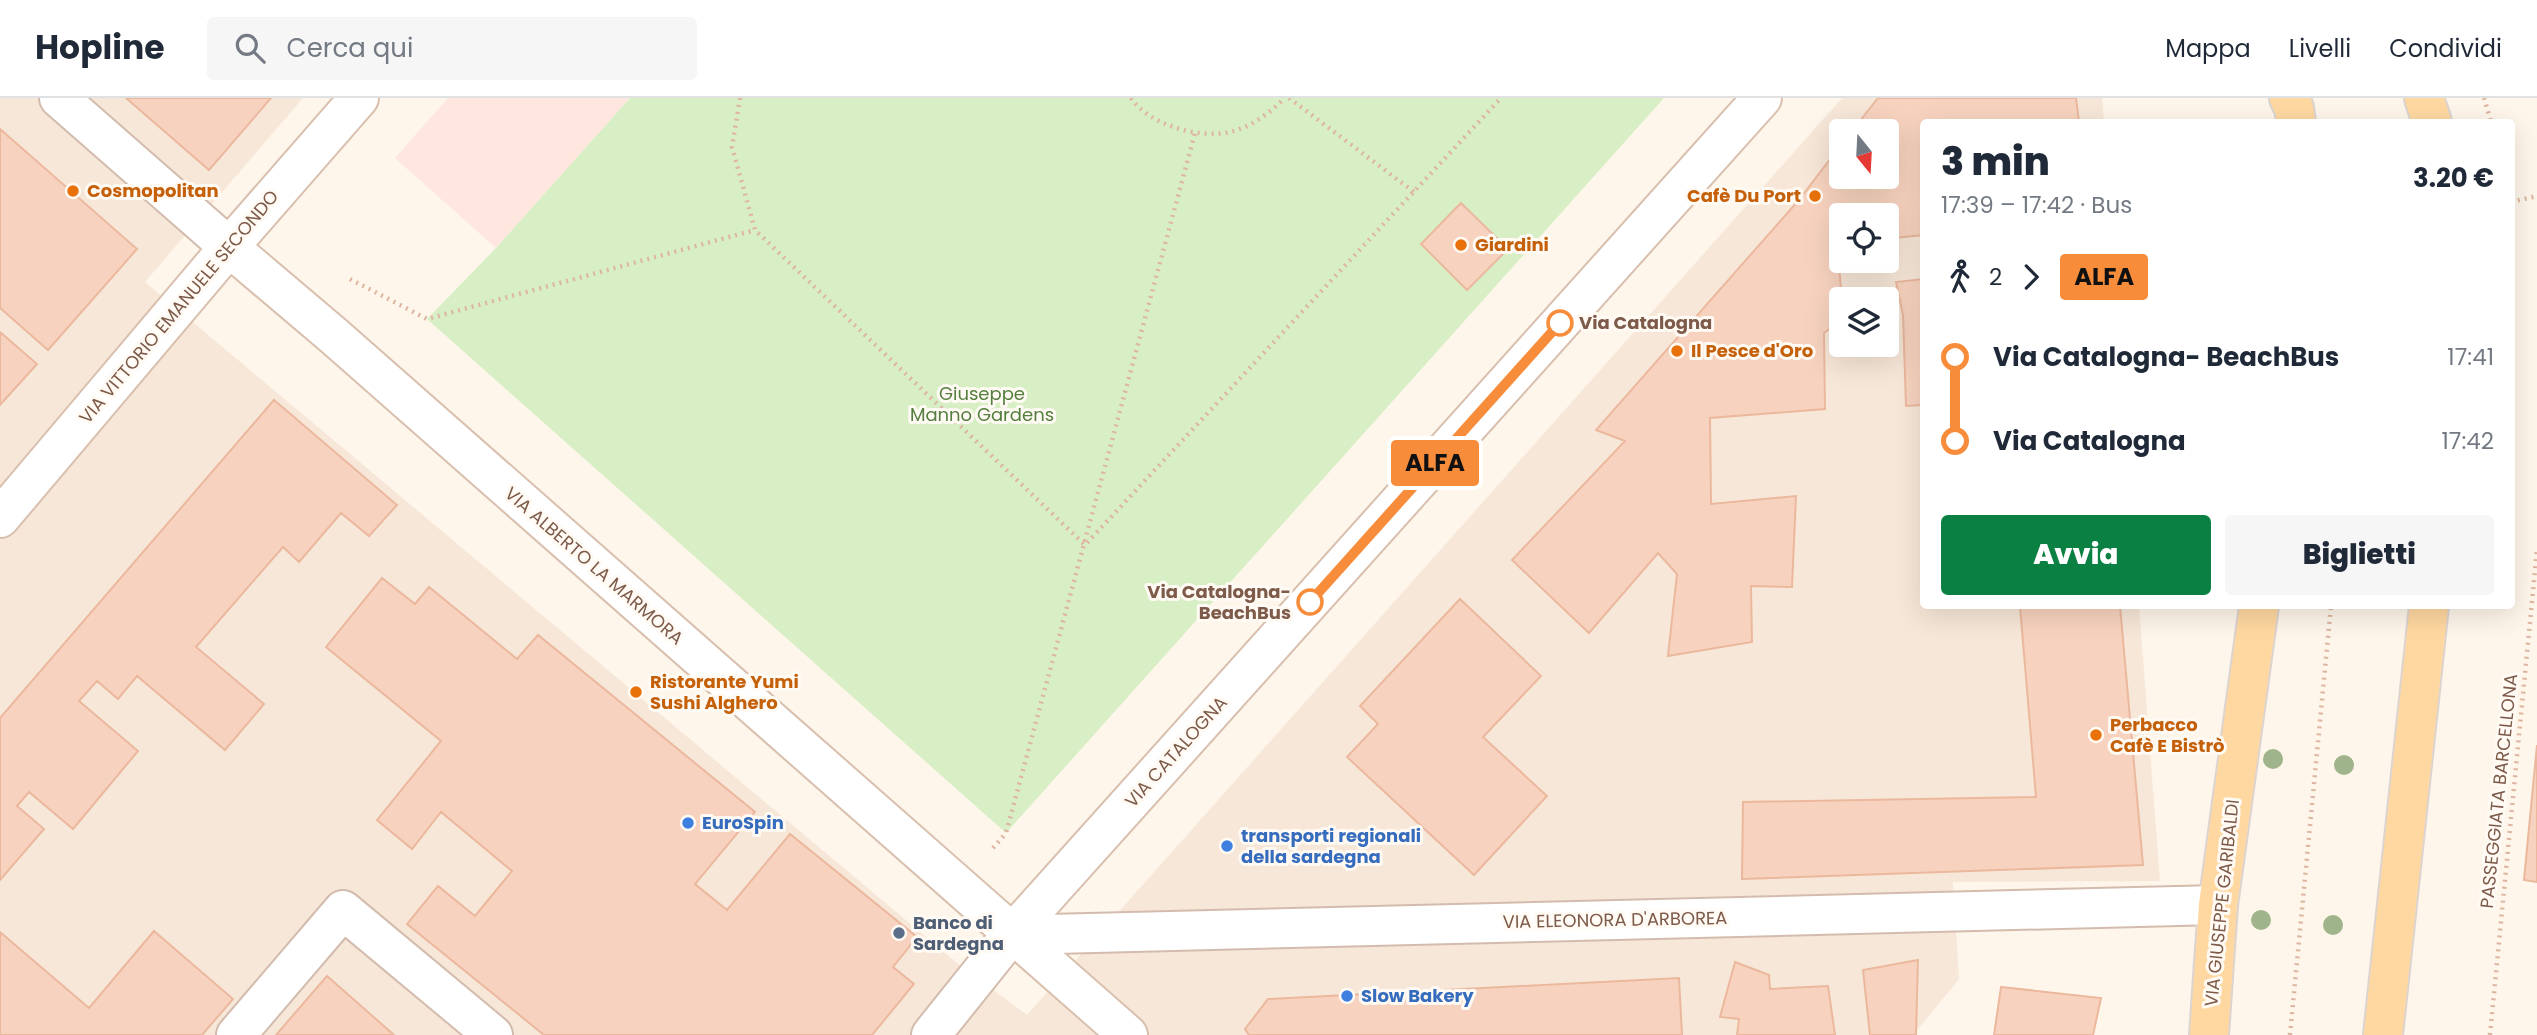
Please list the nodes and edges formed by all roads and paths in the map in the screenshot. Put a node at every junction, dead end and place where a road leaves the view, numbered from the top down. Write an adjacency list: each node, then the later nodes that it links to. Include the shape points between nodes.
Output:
1 (59, 98): 19 (main road, VIA ALBERTO LA MARMORA)
2 (359, 98): 19 (main road, VIA VITTORIO EMANUELE SECONDO)
3 (740, 98): 18 (path, via 732,147)
4 (1130, 98): 14 (path, via 1162,124)
5 (1287, 98): 14 (path, via 1261,119 1229,132); 15 (path)
6 (1501, 98): 15 (path)
7 (1762, 98): 29 (main road, VIA CATALOGNA)
8 (2289, 98): 11 (main road)
9 (2424, 98): 12 (main road)
10 (2484, 98): 13 (path)
11 (2296, 119)
12 (2431, 119)
13 (2490, 119)
14 (1195, 133): 22 (path)
15 (1414, 192): 22 (path)
16 (2537, 196): 17 (path)
17 (2515, 201)
18 (755, 230): 20 (path, via 427,319); 22 (path)
19 (229, 247): 21 (main road, VIA VITTORIO EMANUELE SECONDO); 27 (main road, VIA ALBERTO LA MARMORA)
20 (348, 278)
21 (0, 518)
22 (1085, 545): 27 (path, via 1006,833)
23 (2537, 550): 37 (path, PASSEGGIATA BARCELLONA)
24 (2259, 609): 28 (main road, VIA GIUSEPPE GARIBALDI)
25 (2331, 609): 35 (path)
26 (2429, 609): 36 (main road)
27 (957, 886): 29 (main road, VIA ALBERTO LA MARMORA)
28 (2218, 905): 29 (main road, VIA ELEONORA D'ARBOREA); 34 (main road, VIA GIUSEPPE GARIBALDI)
29 (1012, 935): 32 (main road, VIA CATALOGNA); 33 (main road, VIA ALBERTO LA MARMORA)
30 (236, 1035): 31 (main road, via 343,910)
31 (493, 1035)
32 (931, 1035)
33 (1128, 1035)
34 (2209, 1035)
35 (2290, 1035)
36 (2383, 1035)
37 (2490, 1035)

